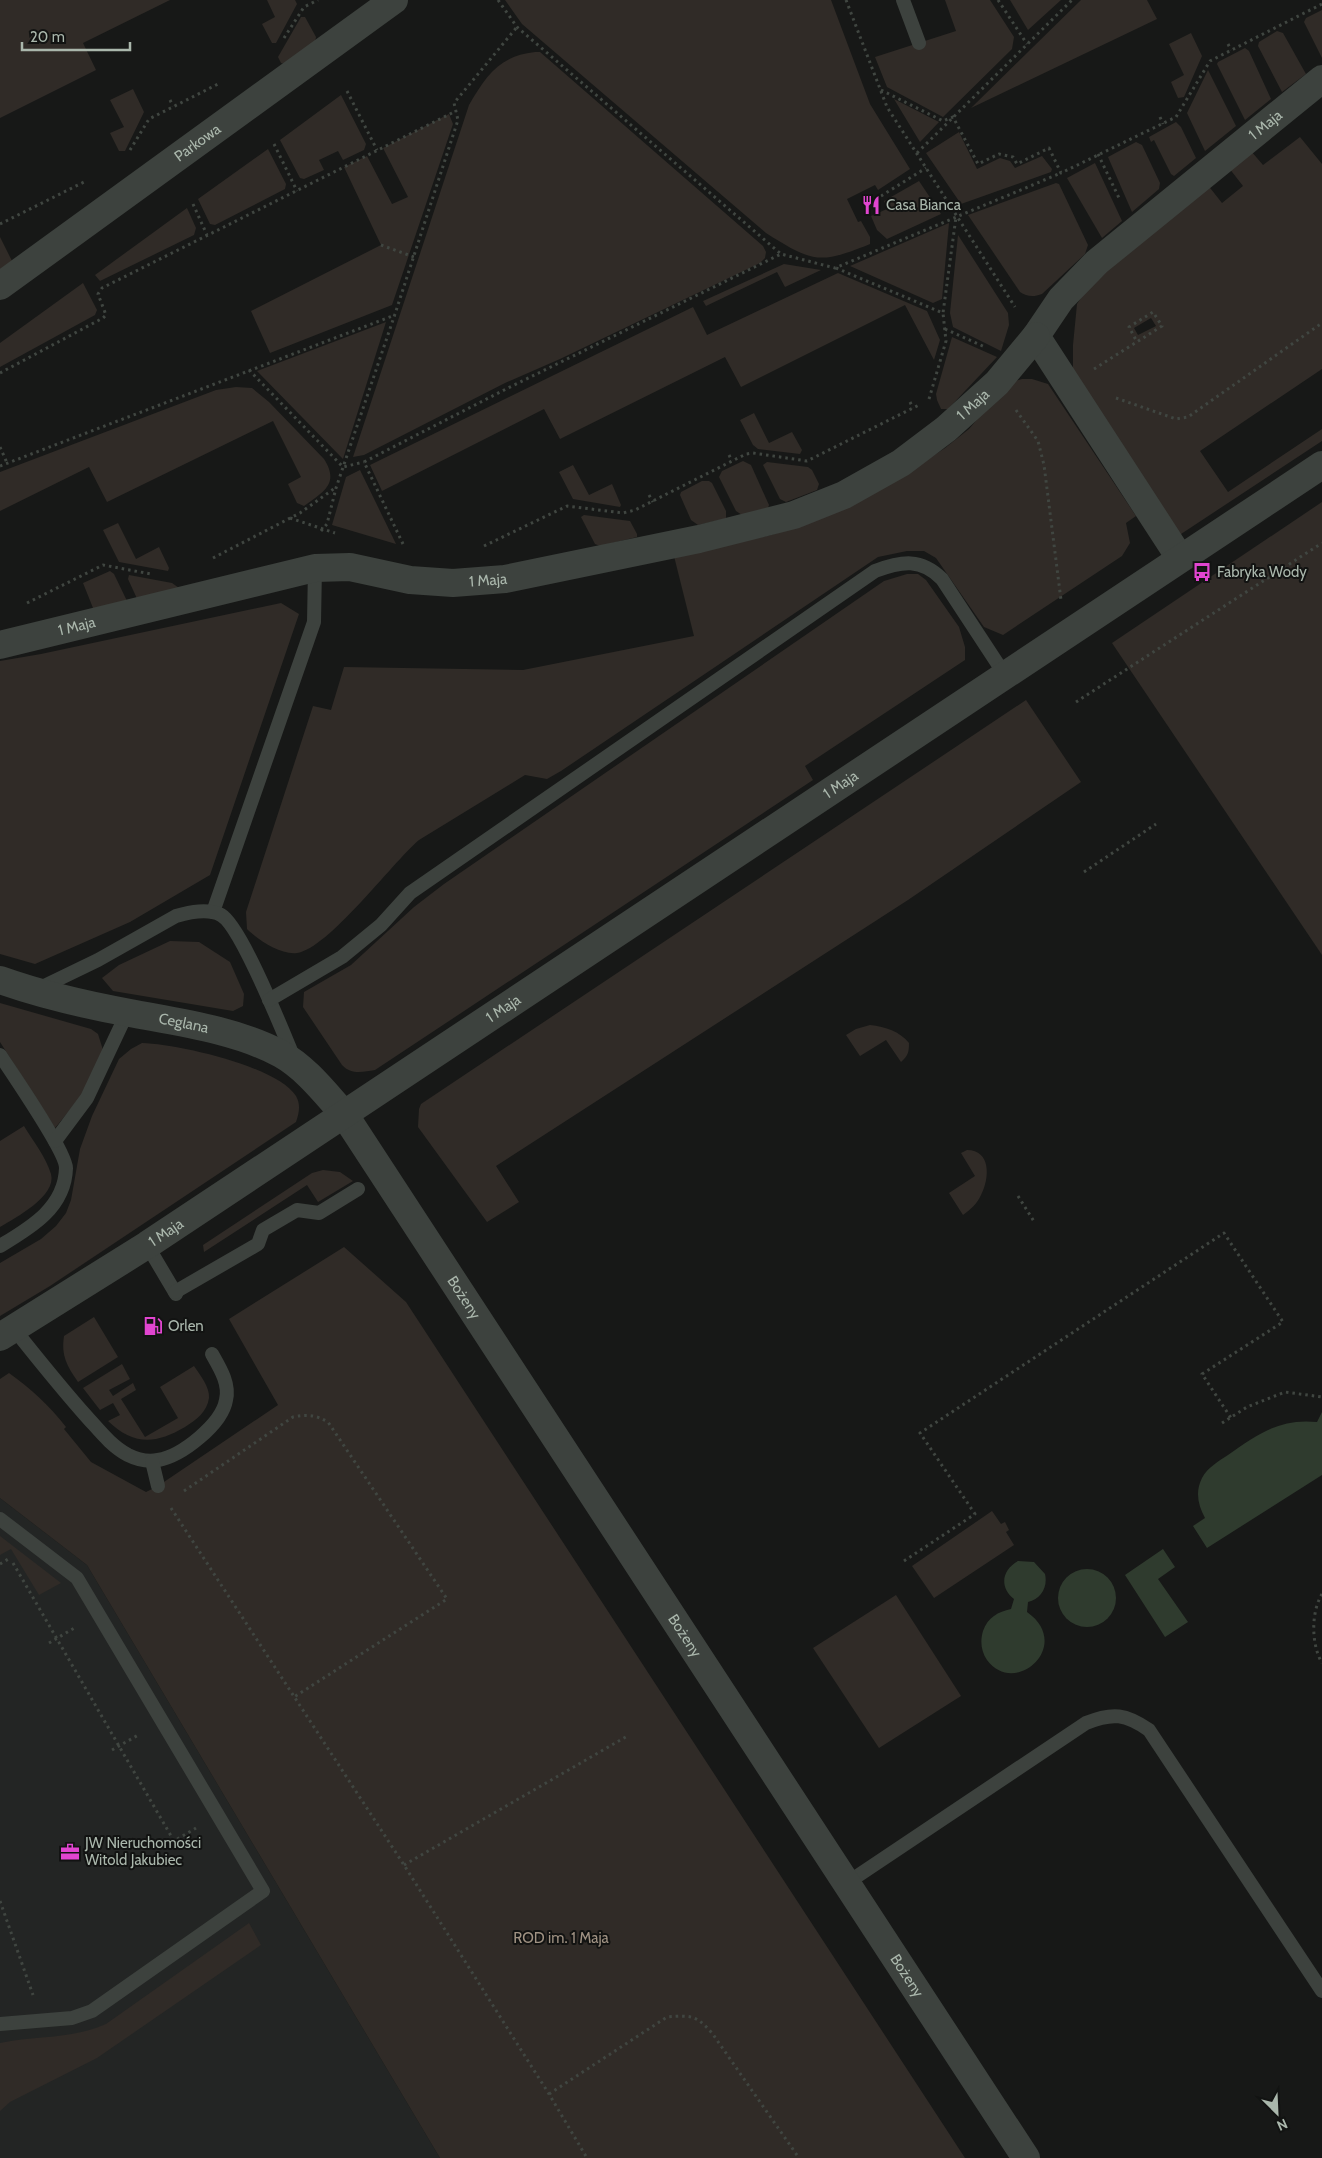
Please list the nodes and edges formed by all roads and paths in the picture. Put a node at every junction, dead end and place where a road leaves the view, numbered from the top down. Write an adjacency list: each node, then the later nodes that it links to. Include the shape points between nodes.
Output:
1 (318, 0): 13 (path, via 304,7)
2 (394, 0): 50 (street, Parkowa)
3 (498, 0): 11 (path)
4 (846, 0): 19 (path)
5 (903, 0): 12 (lane)
6 (998, 0): 14 (path)
7 (1072, 0): 14 (path)
8 (1310, 3): 10 (path)
9 (1322, 4): 10 (path)
10 (1313, 9): 16 (path)
11 (518, 27): 23 (path, via 454,103); 47 (path)
12 (919, 43)
13 (280, 44)
14 (1027, 44): 24 (path)
15 (1228, 44): 16 (path)
16 (1232, 50): 26 (path, via 1210,61 1176,117)
17 (1322, 79): 44 (street, 1 Maja)
18 (222, 82): 22 (path)
19 (881, 90): 24 (path, via 943,121); 29 (path)
20 (348, 92): 28 (path)
21 (170, 100): 22 (path)
22 (173, 106): 31 (path, via 149,119)
23 (456, 111): 28 (path); 48 (path, via 458,120)
24 (954, 117): 29 (path); 35 (path, via 978,164 999,154 1013,157 1017,164 1049,148)
25 (1160, 117): 26 (path)
26 (1163, 124): 30 (path)
27 (274, 144): 37 (path)
28 (377, 150): 37 (path)
29 (917, 153): 34 (path)
30 (1098, 154): 33 (path); 44 (path)
31 (126, 156)
32 (1078, 158): 33 (path)
33 (1080, 163): 35 (path)
34 (926, 168): 38 (path); 42 (path)
35 (1061, 173): 42 (path)
36 (93, 177): 41 (path)
37 (297, 191): 45 (path)
38 (881, 196)
39 (193, 204): 45 (path)
40 (17, 208): 41 (path)
41 (20, 214): 43 (path)
42 (956, 216): 49 (path); 51 (path); 55 (path)
43 (0, 224)
44 (1134, 230): 55 (street, 1 Maja, via 1061,299)
45 (207, 235): 60 (path, via 102,288 98,294 106,311 103,318)
46 (381, 245): 48 (path)
47 (781, 254): 49 (path); 70 (path)
48 (414, 257): 52 (path)
49 (835, 268): 51 (path)
50 (0, 286)
51 (943, 313): 54 (path)
52 (395, 314): 59 (path); 74 (path)
53 (1322, 323): 62 (path, via 1188,417 1176,419)
54 (945, 329): 57 (path); 64 (path, via 946,341 929,399)
55 (1036, 336): 57 (street, 1 Maja); 87 (street)
56 (1137, 342): 56 (path, via 1162,326 1153,312 1129,327); 58 (path)
57 (1015, 361): 61 (street, 1 Maja)
58 (1097, 367)
59 (249, 370): 71 (path); 74 (path)
60 (0, 373)
61 (997, 383): 93 (street, 1 Maja, via 946,429 901,463 844,495 794,515 699,540 504,579 453,583); 94 (path, via 1038,441 1056,551 1059,597)
62 (1113, 398)
63 (910, 402): 64 (path)
64 (913, 408): 67 (path)
65 (830, 442): 67 (path)
66 (0, 447): 71 (path)
67 (833, 448): 69 (path, via 807,461 753,453)
68 (729, 455): 69 (path)
69 (732, 461): 77 (path)
70 (364, 462): 74 (path); 93 (path, via 412,565)
71 (7, 464): 73 (path)
72 (1322, 465): 87 (street, 1 Maja)
73 (0, 466)
74 (343, 467): 75 (path)
75 (336, 488): 80 (path); 83 (path, via 327,524)
76 (649, 495): 77 (path)
77 (653, 502): 79 (path, via 623,512 567,506)
78 (548, 508): 79 (path)
79 (551, 513): 86 (path)
80 (290, 518): 82 (path); 83 (path)
81 (277, 519): 82 (path)
82 (280, 524): 88 (path)
83 (322, 530): 84 (path); 90 (path, via 315,546)
84 (341, 535)
85 (1322, 543): 98 (path)
86 (480, 548)
87 (1180, 558): 97 (street, 1 Maja)
88 (207, 560)
89 (93, 565): 91 (path)
90 (315, 568): 93 (street, 1 Maja, via 350,567); 96 (street, 1 Maja); 101 (lane, via 314,622)
91 (95, 569): 92 (path, via 110,565); 95 (path)
92 (155, 574)
93 (410, 580)
94 (1063, 604)
95 (22, 605)
96 (0, 645)
97 (1005, 675): 104 (lane, via 935,572 916,563 889,566 875,572 410,893 381,925 342,957); 108 (street, 1 Maja)
98 (1076, 702)
99 (1156, 824): 100 (path)
100 (1084, 872)
101 (213, 912): 103 (lane, via 189,912 176,916); 104 (lane, via 222,916 238,934)
102 (0, 980): 103 (street, Ceglana)
103 (36, 991): 105 (street, Ceglana)
104 (268, 1000): 107 (lane)
105 (127, 1013): 107 (street, Ceglana, via 227,1034 280,1054); 109 (lane, via 87,1098)
106 (0, 1055): 109 (lane)
107 (298, 1066): 108 (street, Ceglana)
108 (344, 1114): 113 (street, 1 Maja); 138 (street, Bożeny)
109 (55, 1141): 114 (lane, via 66,1166 62,1188 49,1212)
110 (358, 1189): 113 (lane, via 319,1213 297,1210 264,1230 258,1244 176,1293)
111 (1018, 1196): 112 (path)
112 (1035, 1223)
113 (147, 1245): 115 (street, 1 Maja)
114 (0, 1246)
115 (7, 1333): 120 (lane, via 115,1447 140,1460)
116 (212, 1354): 120 (lane, via 227,1390 223,1413 216,1423 185,1446)
117 (1322, 1396): 118 (path, via 1284,1392 1247,1407)
118 (1231, 1418): 119 (path); 124 (path, via 1202,1374 1283,1322 1224,1233 920,1433 975,1514)
119 (1222, 1423)
120 (152, 1461): 121 (lane)
121 (158, 1486): 122 (path)
122 (167, 1502): 131 (path); 131 (path, via 294,1417 305,1414 317,1416 328,1422 447,1599)
123 (0, 1519): 127 (lane, via 76,1578)
124 (904, 1561)
125 (0, 1564): 128 (path, via 10,1558)
126 (1322, 1594): 130 (path, via 1314,1638)
127 (98, 1614): 128 (path); 132 (lane)
128 (56, 1639): 129 (path); 134 (path)
129 (49, 1643)
130 (1322, 1663)
131 (294, 1697): 137 (path)
132 (162, 1721): 134 (path); 136 (lane)
133 (629, 1735): 137 (path)
134 (120, 1746): 135 (path); 136 (path, via 174,1841)
135 (112, 1750)
136 (218, 1815): 141 (lane, via 263,1891 92,2010 72,2018)
137 (404, 1864): 143 (path)
138 (847, 1883): 140 (lane, via 1086,1723 1103,1716 1120,1716 1135,1720 1149,1730); 146 (street, Bożeny)
139 (0, 1901): 141 (path)
140 (1322, 1991)
141 (42, 2020): 142 (lane)
142 (0, 2024)
143 (549, 2094): 144 (path); 145 (path, via 667,2017 685,2016 700,2020 712,2032)
144 (586, 2158)
145 (799, 2158)
146 (1026, 2158)

